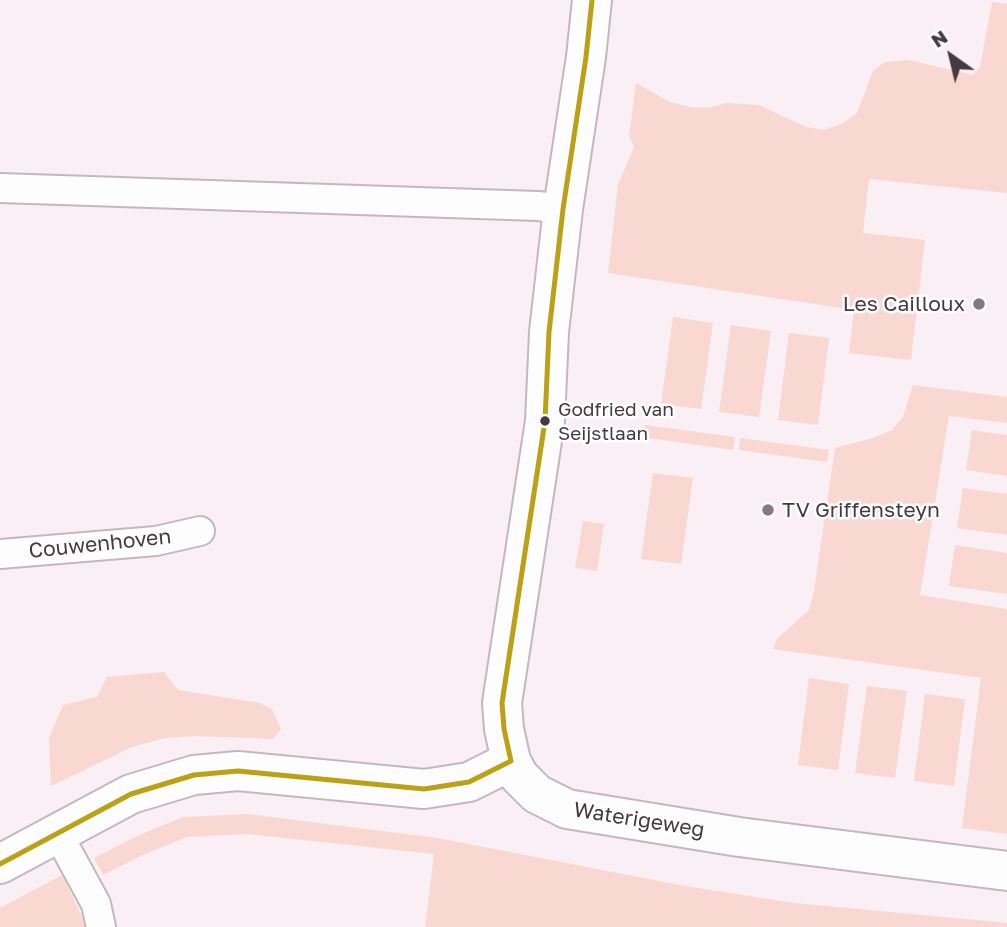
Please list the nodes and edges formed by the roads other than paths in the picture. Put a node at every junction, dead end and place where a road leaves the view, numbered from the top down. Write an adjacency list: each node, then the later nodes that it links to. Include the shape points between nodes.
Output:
1 (592, 0): 3 (street, Waterigeweg)
2 (0, 188): 3 (street)
3 (562, 209): 6 (street, Waterigeweg, via 545,421 502,702)
4 (200, 531): 5 (street, Couwenhoven, via 156,541)
5 (0, 554)
6 (511, 761): 7 (street, via 469,782 424,789 238,771 194,775 131,794); 9 (street, Waterigeweg, via 537,794 567,809)
7 (58, 834): 8 (street); 10 (street)
8 (0, 864)
9 (1007, 871)
10 (108, 926)

